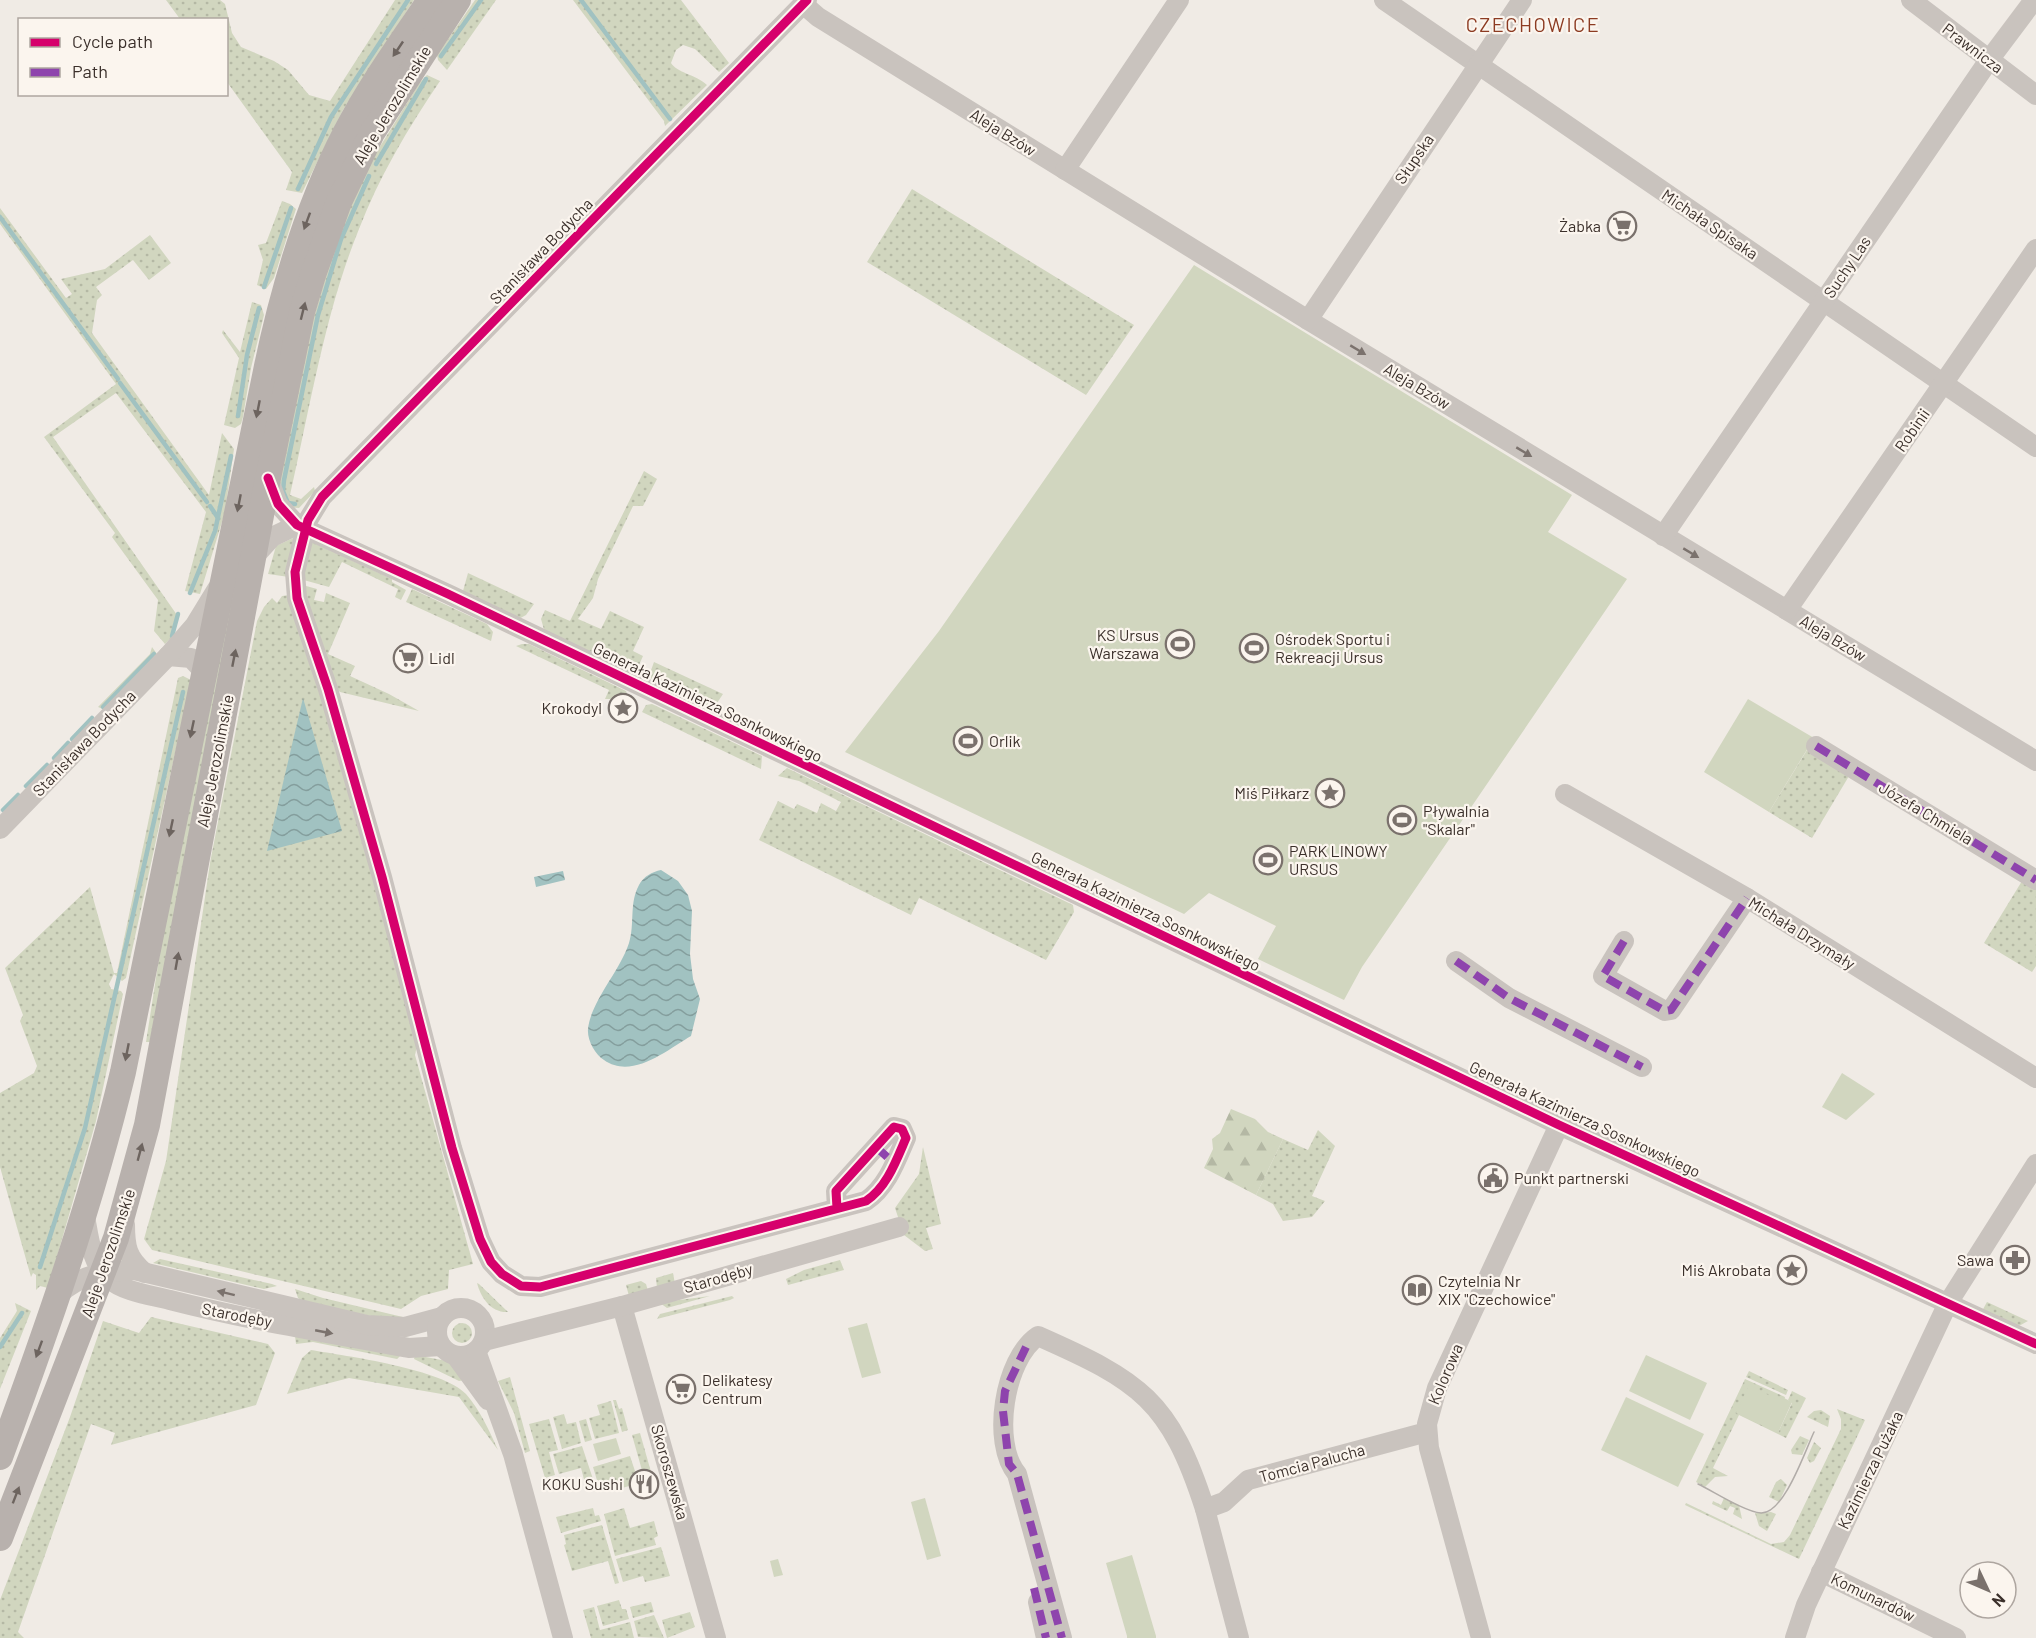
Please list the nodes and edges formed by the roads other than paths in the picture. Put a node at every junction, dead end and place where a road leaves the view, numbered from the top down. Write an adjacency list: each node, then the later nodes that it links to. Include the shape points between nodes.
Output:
1 (430, 0): 22 (main road, Aleje Jerozolimskie, one-way to 22, via 347,130 299,242 273,337)
2 (458, 0): 18 (main road, Aleje Jerozolimskie, one-way to 2, via 302,312 329,225 372,133)
3 (1179, 0): 12 (street)
4 (1384, 0): 10 (street, Michała Spisaka)
5 (1522, 0): 10 (street, Słupska)
6 (1911, 0): 9 (street, Prawnicza)
7 (2034, 0): 9 (street, Suchy Las)
8 (805, 2): 12 (street, Aleja Bzów, via 818,17); 19 (street, Stanisława Bodycha, via 322,497)
9 (1989, 60): 11 (street, Prawnicza); 14 (street, Suchy Las)
10 (1477, 64): 14 (street, Michała Spisaka); 15 (street, Słupska)
11 (2036, 95)
12 (1065, 170): 15 (street, Aleja Bzów)
13 (2036, 249): 16 (street, Robinii)
14 (1823, 302): 16 (street, Michała Spisaka); 20 (street, Suchy Las)
15 (1308, 320): 20 (street, Aleja Bzów, one-way to 20)
16 (1944, 385): 17 (street, Michała Spisaka); 23 (street, Robinii)
17 (2036, 447)
18 (268, 478): 19 (street, Generała Kazimierza Sosnkowskiego, via 278,504); 21 (main road, Aleje Jerozolimskie)
19 (302, 527): 21 (street, via 272,537); 36 (street, Generała Kazimierza Sosnkowskiego); 40 (street, Stanisława Bodycha, via 294,588 379,866 452,1148 491,1262 521,1286 540,1287)
20 (1664, 536): 23 (street, Aleja Bzów, one-way to 23)
21 (253, 558): 41 (main road, Aleje Jerozolimskie, one-way to 21, via 147,1125)
22 (224, 576): 24 (street, Stanisława Bodycha, via 195,625); 25 (main road, Aleje Jerozolimskie)
23 (1787, 610): 27 (street, Aleja Bzów)
24 (168, 656): 25 (street, via 191,658); 29 (street, Stanisława Bodycha)
25 (205, 673): 42 (main road, Aleje Jerozolimskie, one-way to 42, via 123,1072)
26 (1816, 746): 30 (street, Józefa Chmiela)
27 (2036, 761)
28 (1565, 794): 31 (street, Michała Drzymały)
29 (0, 829)
30 (2036, 880)
31 (1747, 898): 32 (street, via 1671,1010 1665,1011 1603,976); 35 (street, Michała Drzymały)
32 (1624, 941)
33 (1456, 961): 34 (street, via 1509,998)
34 (1642, 1067)
35 (2036, 1078)
36 (1559, 1125): 48 (street, Generała Kazimierza Sosnkowskiego); 56 (street, Kolorowa, via 1437,1388 1428,1414)
37 (876, 1148): 38 (street); 38 (street, Stanisława Bodycha, via 894,1127 902,1129 906,1138); 40 (street, via 836,1191)
38 (895, 1164): 40 (street, Stanisława Bodycha, via 871,1197)
39 (2036, 1164): 48 (street, Kazimierza Pużaka)
40 (837, 1208)
41 (125, 1209): 44 (main road, Aleje Jerozolimskie); 45 (street, via 125,1246 131,1261)
42 (86, 1216): 44 (street, via 91,1248); 47 (main road, Aleje Jerozolimskie)
43 (899, 1227): 49 (street, Starodęby)
44 (103, 1272): 45 (street, Starodęby); 46 (street, Starodęby, via 111,1280); 47 (street, Starodęby, via 76,1279); 50 (main road, Aleje Jerozolimskie)
45 (145, 1273): 51 (street, Starodęby, one-way to 45, via 405,1327 367,1325)
46 (140, 1292): 50 (street, Starodęby, via 108,1295); 54 (street, Starodęby, one-way to 54, via 409,1348)
47 (59, 1294): 57 (main road, Aleje Jerozolimskie, one-way to 57)
48 (1948, 1303): 53 (street, Generała Kazimierza Sosnkowskiego); 60 (street, Kazimierza Pużaka)
49 (622, 1306): 52 (street, Starodęby); 63 (street, Skoroszewska)
50 (88, 1310): 59 (main road, Aleje Jerozolimskie, one-way to 50)
51 (442, 1317): 52 (street, via 454,1310 468,1309); 54 (street, via 437,1331)
52 (481, 1338): 54 (street, via 466,1356); 55 (street)
53 (2036, 1344)
54 (448, 1351): 55 (street)
55 (503, 1421): 62 (street)
56 (1427, 1432): 58 (street, Tomcia Palucha, via 1250,1479 1224,1502); 67 (street, Kolorowa)
57 (0, 1457)
58 (1205, 1509): 65 (street, via 1178,1437 1147,1397 1100,1364 1038,1336 1026,1347 1005,1391 1003,1411 1009,1464 1017,1474); 66 (street)
59 (0, 1538)
60 (1821, 1572): 68 (street, Kazimierza Pużaka); 69 (street, Komunardów)
61 (1034, 1588): 64 (street)
62 (563, 1638)
63 (716, 1638)
64 (1046, 1638)
65 (1062, 1638)
66 (1239, 1638)
67 (1481, 1638)
68 (1795, 1638)
69 (1956, 1638)

